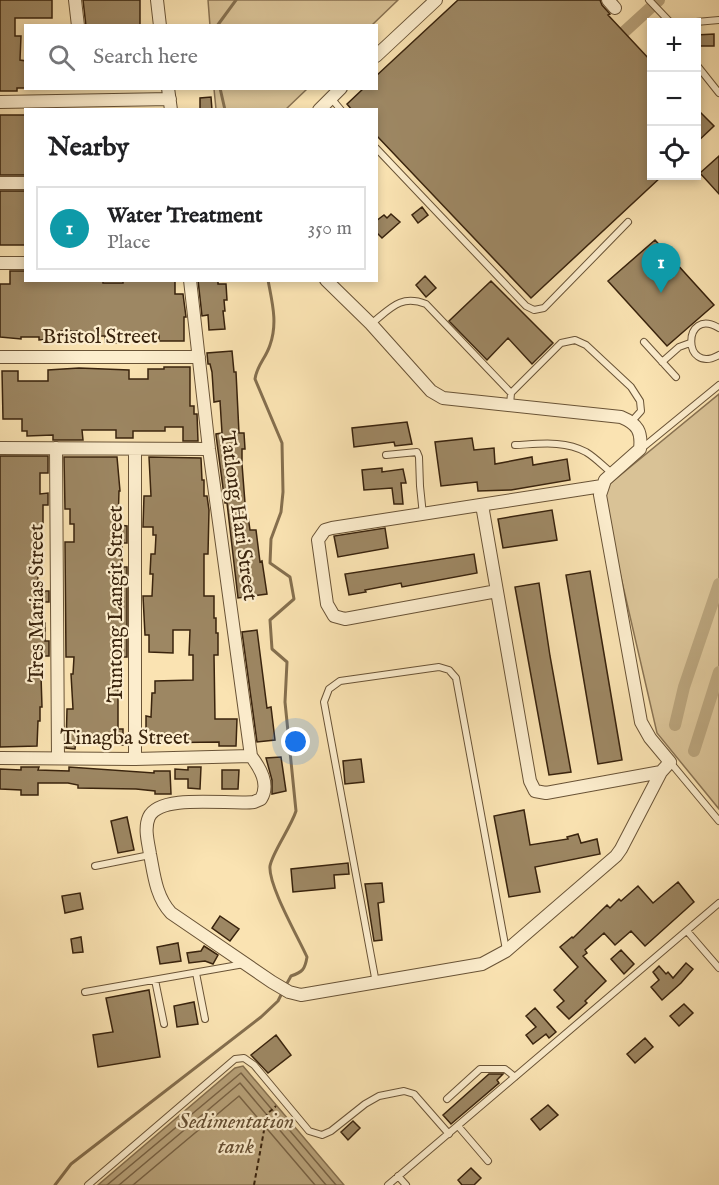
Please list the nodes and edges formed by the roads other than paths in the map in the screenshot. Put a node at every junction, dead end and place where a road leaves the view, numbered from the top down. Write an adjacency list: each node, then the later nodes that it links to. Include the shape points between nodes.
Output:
1 (75, 0): 8 (street)
2 (157, 0): 9 (street)
3 (436, 0): 10 (street)
4 (649, 0): 5 (lane)
5 (667, 18)
6 (719, 20): 7 (lane)
7 (701, 22)
8 (78, 24)
9 (160, 24)
10 (378, 54)
11 (701, 70): 13 (lane)
12 (339, 90): 15 (street)
13 (719, 93)
14 (88, 94): 16 (street); 17 (street)
15 (331, 98): 18 (street); 19 (lane)
16 (170, 99)
17 (0, 102)
18 (321, 108)
19 (339, 108)
20 (378, 150): 23 (lane, via 534,310 544,308)
21 (0, 183): 22 (street)
22 (24, 183)
23 (628, 222)
24 (0, 263): 25 (street)
25 (24, 263)
26 (190, 282): 34 (street, Tatlong Hari Street)
27 (328, 282): 28 (street)
28 (371, 324): 38 (street, via 431,391 443,398); 38 (lane, via 399,302 415,300 426,304)
29 (719, 328): 31 (lane, via 701,325)
30 (644, 342): 35 (lane)
31 (690, 343): 32 (lane, via 699,357 710,359); 35 (lane)
32 (719, 355)
33 (0, 357): 34 (street, Bristol Street)
34 (199, 357): 44 (street, Tatlong Hari Street)
35 (662, 362): 36 (lane)
36 (676, 377)
37 (719, 385): 45 (lane)
38 (510, 399): 39 (street); 39 (lane, via 561,344 575,340 631,387 640,400 641,411)
39 (632, 421): 45 (street, via 640,430)
40 (515, 445): 47 (lane, via 571,446 587,453)
41 (0, 448): 42 (street)
42 (56, 448): 43 (street); 54 (street, Tres Marias Street)
43 (135, 448): 44 (street); 55 (street, Tuntong Langit Street)
44 (209, 449): 52 (street, Tatlong Hari Street)
45 (640, 449): 47 (street)
46 (386, 454): 50 (lane, via 417,452)
47 (613, 474): 48 (street)
48 (602, 486): 49 (street); 56 (street, via 600,495 641,722)
49 (482, 505): 50 (street); 51 (street)
50 (423, 515): 51 (street, via 332,528 320,534 327,604 334,616 345,619)
51 (497, 591): 57 (street, via 530,781 536,791 546,793)
52 (251, 756): 55 (street, Tinagba Street); 59 (street, Tatlong Hari Street, via 262,773 265,789 261,799 246,803 161,805 149,815 147,824)
53 (0, 758): 54 (street, Tinagba Street)
54 (58, 758): 55 (street, Tinagba Street)
55 (135, 759)
56 (670, 762): 57 (street); 58 (lane)
57 (661, 772): 63 (street, via 616,856)
58 (719, 822)
59 (150, 855): 60 (lane); 64 (street, via 163,904)
60 (95, 866)
61 (719, 903): 62 (lane)
62 (687, 930): 65 (lane); 72 (lane)
63 (506, 951): 68 (street, via 482,964); 68 (lane, via 456,678 439,667 340,681 329,689 324,702)
64 (246, 964): 66 (lane); 68 (street, via 289,992 301,995)
65 (719, 968)
66 (196, 973): 67 (lane); 70 (lane)
67 (155, 980): 69 (lane); 71 (lane)
68 (376, 983)
69 (85, 993)
70 (205, 1019)
71 (164, 1024)
72 (514, 1077): 73 (lane, via 505,1069 480,1069); 74 (lane)
73 (447, 1099)
74 (458, 1126): 75 (lane); 76 (lane)
75 (449, 1134): 77 (lane); 78 (lane, via 414,1094 404,1091 364,1104 332,1131 322,1135 309,1131 254,1065 244,1058 236,1059)
76 (488, 1161)
77 (398, 1176): 79 (lane); 80 (lane)
78 (88, 1185)
79 (388, 1185)
80 (406, 1185)

